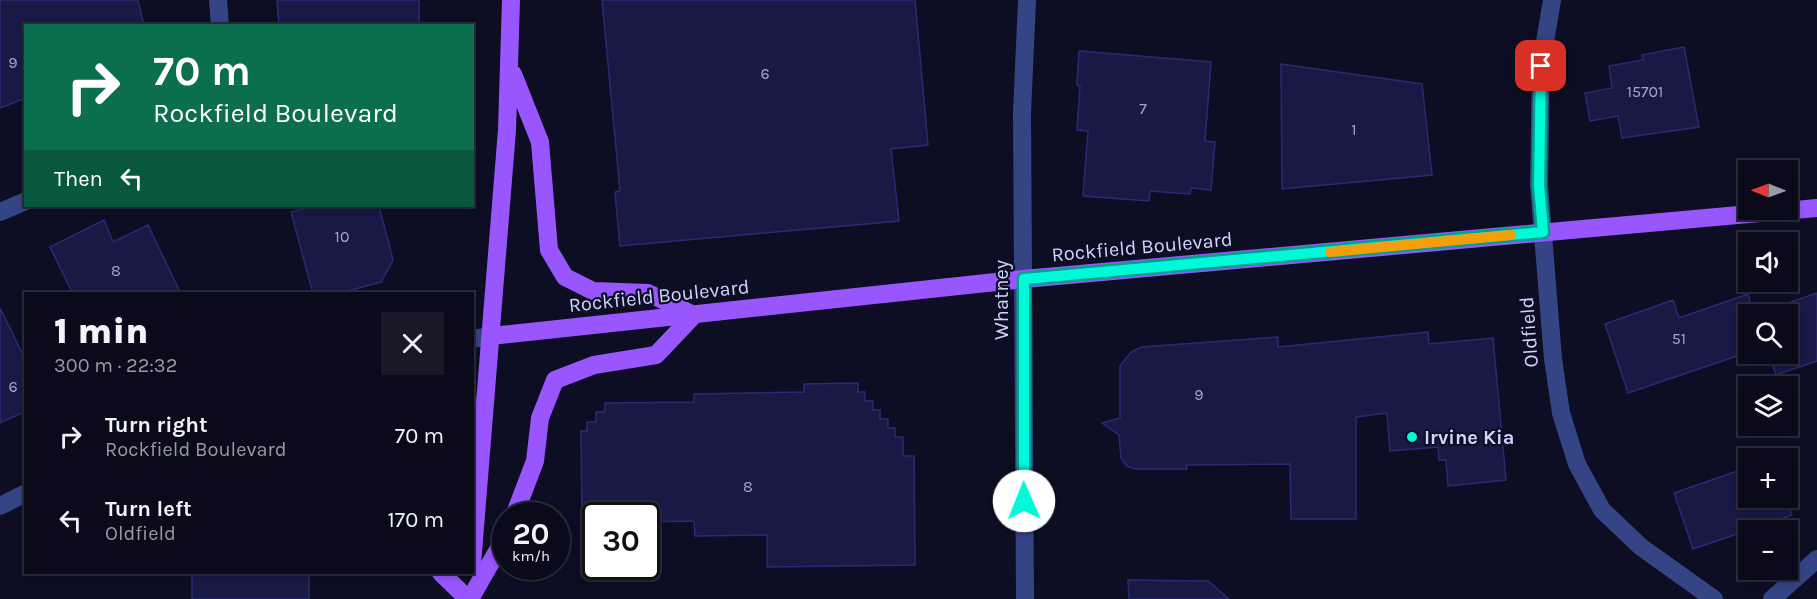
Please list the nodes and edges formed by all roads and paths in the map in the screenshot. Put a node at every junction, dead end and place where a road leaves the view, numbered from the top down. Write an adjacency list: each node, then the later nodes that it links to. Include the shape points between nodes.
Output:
1 (218, 0): 5 (street)
2 (511, 0): 6 (main road)
3 (1027, 0): 11 (street, Whatney, via 1022,113)
4 (1552, 0): 10 (street, Oldfield, via 1541,66 1539,185)
5 (220, 24)
6 (511, 70): 12 (main road, via 540,142 549,250 565,277 593,291 648,293); 13 (main road)
7 (24, 202): 9 (street)
8 (1817, 207): 10 (main road, Rockfield Boulevard)
9 (0, 212)
10 (1543, 232): 11 (main road, Rockfield Boulevard); 24 (street, Oldfield, via 1557,392 1577,464 1602,510 1641,547)
11 (1024, 279): 12 (main road, Rockfield Boulevard); 23 (street, Whatney)
12 (694, 315): 13 (main road, Rockfield Boulevard); 15 (main road, via 656,354 594,365 555,380 540,418 535,461)
13 (482, 338): 17 (main road)
14 (24, 494): 16 (street)
15 (519, 502)
16 (0, 506)
17 (474, 519)
18 (1817, 559): 25 (street)
19 (492, 560): 22 (main road)
20 (442, 574): 22 (main road)
21 (472, 574): 22 (main road)
22 (469, 599)
23 (1025, 599)
24 (1713, 599)
25 (1772, 599)

